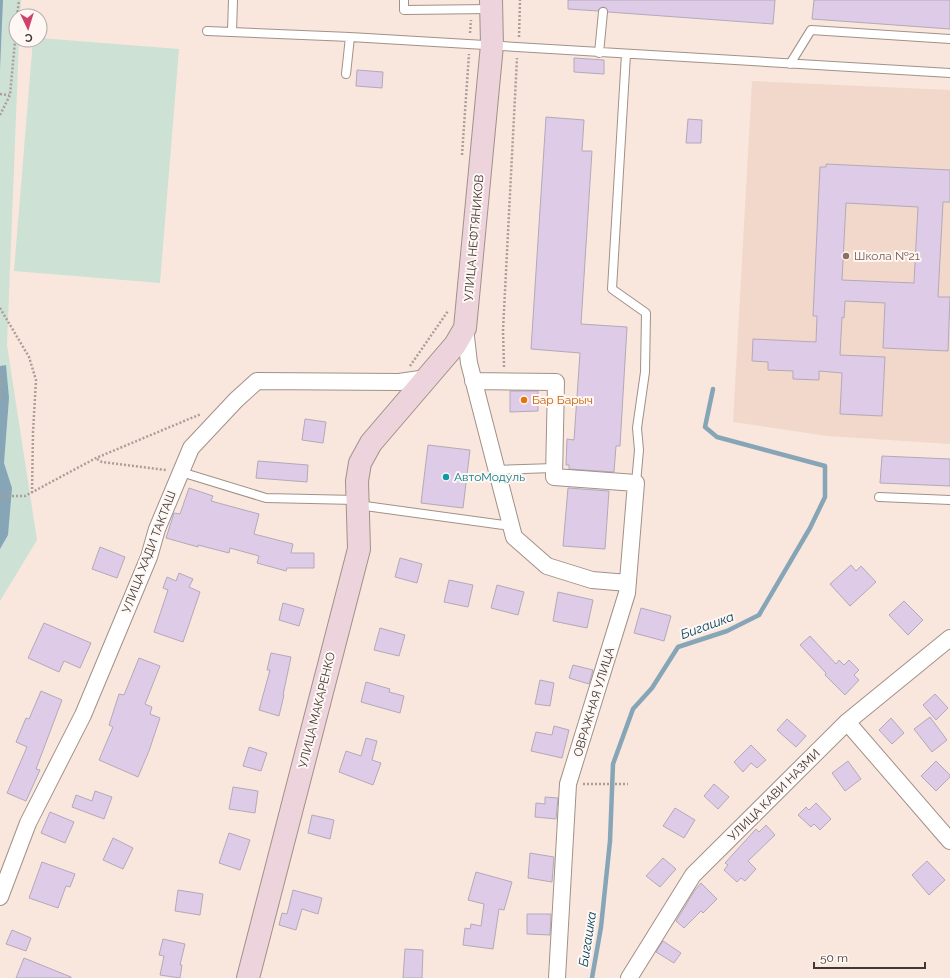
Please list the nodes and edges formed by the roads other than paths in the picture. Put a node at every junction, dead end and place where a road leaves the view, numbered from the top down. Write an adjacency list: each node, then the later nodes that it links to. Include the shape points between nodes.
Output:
1 (233, 0): 6 (lane)
2 (404, 0): 3 (lane, via 404,10)
3 (491, 4): 9 (street, УЛИЦА НЕФТЯНИКОВ)
4 (603, 12): 10 (lane)
5 (207, 31): 6 (lane)
6 (232, 32): 7 (lane)
7 (350, 37): 9 (lane); 13 (lane)
8 (950, 39): 12 (lane, via 811,30)
9 (492, 46): 10 (lane); 15 (street, УЛИЦА НЕФТЯНИКОВ)
10 (599, 53): 11 (lane)
11 (626, 54): 12 (lane); 22 (lane, ОВРАЖНАЯ УЛИЦА, via 612,289 646,313 645,372 638,428)
12 (790, 64): 14 (lane)
13 (346, 74)
14 (950, 74)
15 (465, 328): 16 (street, УЛИЦА НЕФТЯНИКОВ, via 456,346); 17 (street)
16 (427, 378): 18 (street, УЛИЦА НЕФТЯНИКОВ); 21 (street, УЛИЦА ХАДИ ТАКТАШ, via 399,382 257,382 236,400 191,448)
17 (473, 380): 19 (street, via 556,382); 20 (street)
18 (371, 442): 25 (street, УЛИЦА МАКАРЕНКО, via 360,463)
19 (554, 468): 20 (lane); 22 (street, via 554,477)
20 (496, 470): 26 (street)
21 (181, 472): 25 (lane, via 266,498); 31 (street, УЛИЦА ХАДИ ТАКТАШ, via 157,528 150,557 86,708 28,823)
22 (636, 483): 27 (street, ОВРАЖНАЯ УЛИЦА)
23 (878, 497): 24 (lane)
24 (950, 500)
25 (357, 503): 26 (lane); 32 (street, УЛИЦА МАКАРЕНКО, via 359,549)
26 (511, 526): 27 (street, via 514,537 547,566 592,580)
27 (628, 583): 33 (street, ОВРАЖНАЯ УЛИЦА, via 568,784)
28 (950, 638): 29 (street, УЛИЦА КАВИ НАЗМИ)
29 (847, 722): 30 (street); 34 (street, УЛИЦА КАВИ НАЗМИ, via 693,875)
30 (950, 841)
31 (0, 898)
32 (248, 978)
33 (557, 978)
34 (629, 978)

